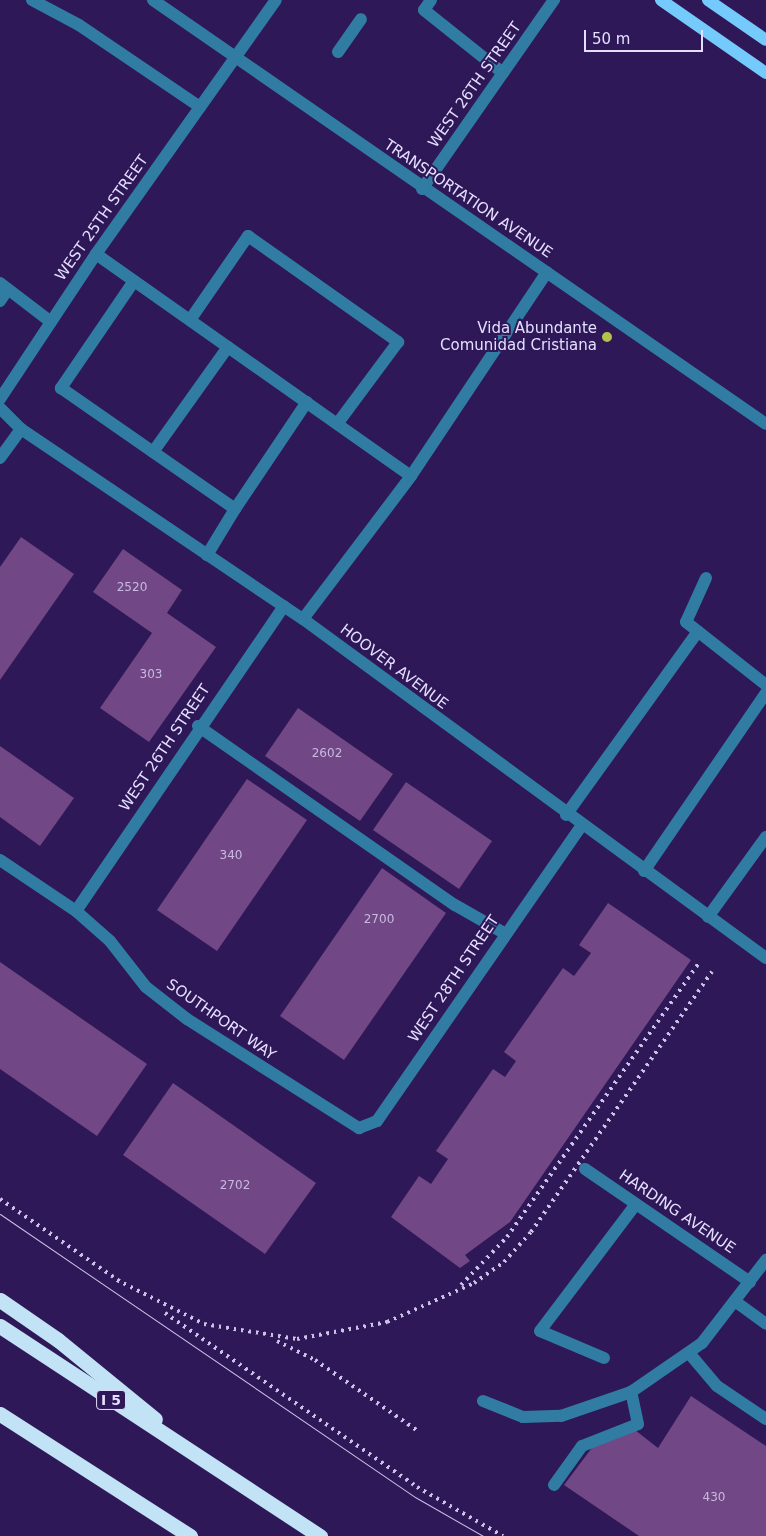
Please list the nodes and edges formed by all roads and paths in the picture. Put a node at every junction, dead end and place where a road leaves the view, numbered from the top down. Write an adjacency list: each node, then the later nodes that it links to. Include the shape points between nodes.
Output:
1 (32, 0): 14 (street, via 79,25)
2 (152, 0): 11 (street, TRANSPORTATION AVENUE)
3 (276, 0): 11 (street, WEST 25TH STREET)
4 (431, 0): 12 (street, via 424,10)
5 (554, 0): 12 (street, WEST 26TH STREET)
6 (661, 0): 13 (main road)
7 (708, 0): 9 (main road)
8 (361, 18): 10 (street)
9 (766, 40)
10 (338, 52)
11 (234, 58): 14 (street, WEST 25TH STREET); 15 (street, TRANSPORTATION AVENUE)
12 (503, 73): 15 (street, WEST 26TH STREET)
13 (766, 74)
14 (200, 107): 16 (street, WEST 25TH STREET)
15 (422, 189): 17 (street, TRANSPORTATION AVENUE)
16 (96, 254): 18 (street); 22 (street, WEST 25TH STREET)
17 (547, 272): 28 (street, TRANSPORTATION AVENUE); 32 (street)
18 (134, 281): 21 (street); 30 (street, via 61,388)
19 (4, 286): 20 (street); 22 (street)
20 (0, 301)
21 (190, 320): 23 (street); 27 (street, via 248,236 398,342)
22 (51, 322): 24 (street, WEST 25TH STREET)
23 (228, 347): 25 (street); 30 (street)
24 (0, 399)
25 (307, 402): 27 (street); 33 (street)
26 (0, 408): 29 (street, HOOVER AVENUE)
27 (338, 424): 32 (street)
28 (766, 424)
29 (21, 429): 31 (street); 34 (street, HOOVER AVENUE)
30 (153, 452): 33 (street)
31 (0, 458)
32 (412, 476): 37 (street)
33 (235, 509): 34 (street)
34 (207, 555): 36 (street, HOOVER AVENUE)
35 (706, 578): 38 (street, via 686,622)
36 (284, 606): 37 (street, HOOVER AVENUE); 41 (street, WEST 26TH STREET)
37 (303, 619): 42 (street, HOOVER AVENUE)
38 (698, 631): 39 (street); 42 (street)
39 (766, 685)
40 (766, 692): 46 (street)
41 (198, 726): 47 (street, WEST 26TH STREET); 49 (street, via 455,906)
42 (566, 815): 43 (street, HOOVER AVENUE)
43 (581, 826): 46 (street, HOOVER AVENUE); 49 (street, WEST 28TH STREET)
44 (766, 837): 48 (street)
45 (0, 860): 47 (street, SOUTHPORT WAY)
46 (644, 871): 48 (street, HOOVER AVENUE)
47 (76, 911): 51 (street, SOUTHPORT WAY, via 110,941 146,987)
48 (708, 917): 50 (street, HOOVER AVENUE)
49 (504, 933): 51 (street, WEST 28TH STREET, via 377,1121 358,1128)
50 (766, 958)
51 (342, 1120)
52 (585, 1169): 53 (street, HARDING AVENUE)
53 (636, 1204): 55 (street, HARDING AVENUE); 61 (street, via 540,1331)
54 (766, 1260): 55 (street)
55 (750, 1282): 57 (street)
56 (0, 1300): 68 (highway, via 58,1340)
57 (736, 1302): 58 (street); 60 (street)
58 (766, 1324)
59 (0, 1326): 68 (highway, I 5)
60 (689, 1353): 62 (street); 65 (street, via 717,1386)
61 (604, 1358)
62 (631, 1392): 63 (street, via 560,1416 523,1417); 69 (street, via 638,1424 582,1446)
63 (484, 1401)
64 (0, 1414): 67 (highway)
65 (766, 1419)
66 (0, 1420): 67 (highway)
67 (44, 1442): 70 (highway)
68 (222, 1474): 71 (highway, I 5)
69 (554, 1485)
70 (190, 1536)
71 (320, 1536)

